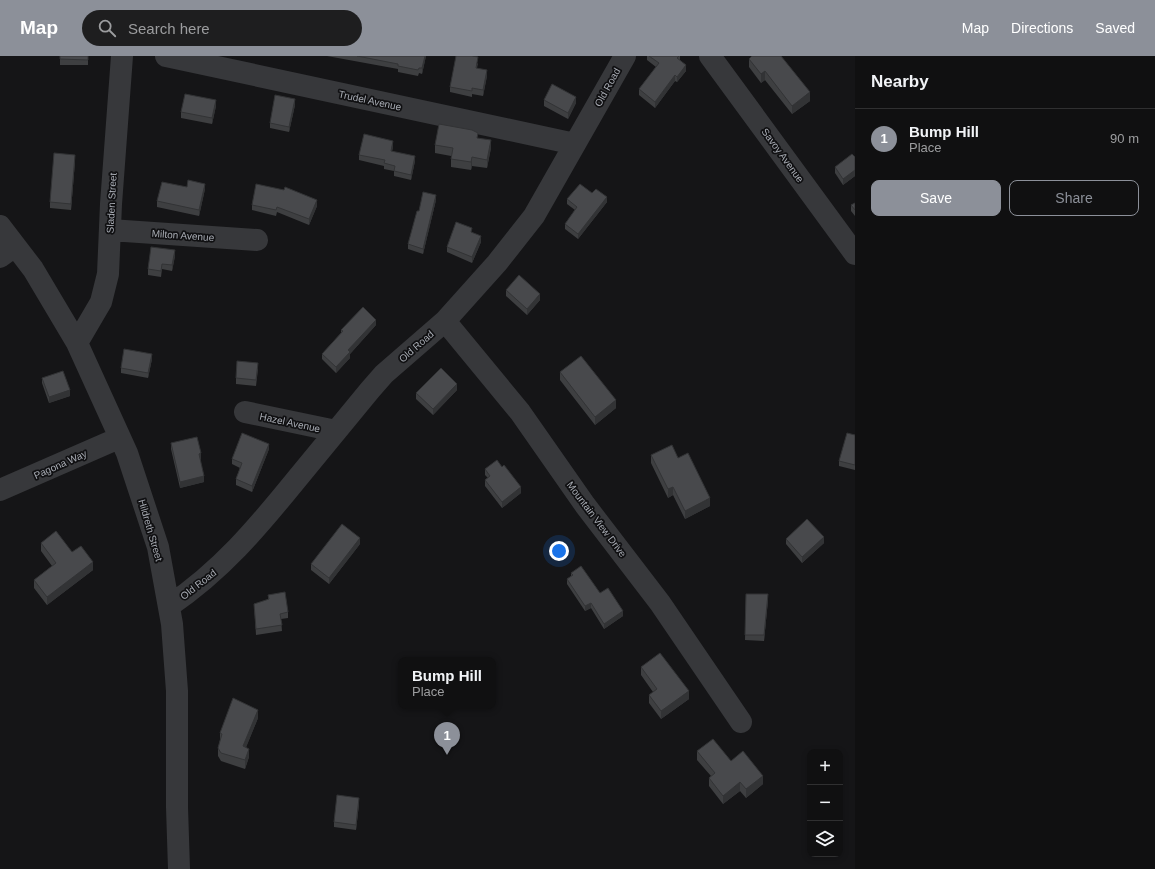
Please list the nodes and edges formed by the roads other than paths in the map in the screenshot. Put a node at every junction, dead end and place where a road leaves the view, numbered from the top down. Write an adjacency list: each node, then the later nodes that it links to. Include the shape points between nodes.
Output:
1 (122, 56): 7 (street, Sladen Street)
2 (166, 56): 5 (street, Trudel Avenue)
3 (625, 56): 5 (street, Old Road)
4 (710, 56): 10 (street, Savoy Avenue)
5 (575, 144): 11 (street, Old Road, via 534,216 497,263)
6 (0, 226): 9 (street, Hildreth Street)
7 (110, 230): 8 (street, Milton Avenue); 12 (street, Sladen Street, via 108,274 101,302)
8 (257, 240)
9 (8, 252): 12 (street, Hildreth Street, via 33,270)
10 (855, 254)
11 (445, 321): 14 (street, Old Road, via 384,374); 18 (street, Mountain View Drive, via 520,412 585,505 660,603)
12 (77, 343): 15 (street, Hildreth Street)
13 (245, 412): 14 (street, Hazel Avenue)
14 (336, 431): 17 (street, Old Road, via 234,554)
15 (119, 438): 16 (street, Pagona Way); 17 (street, Hildreth Street, via 127,453 158,547)
16 (0, 490)
17 (169, 606): 19 (street, Hildreth Street, via 177,691)
18 (742, 722)
19 (179, 869)

